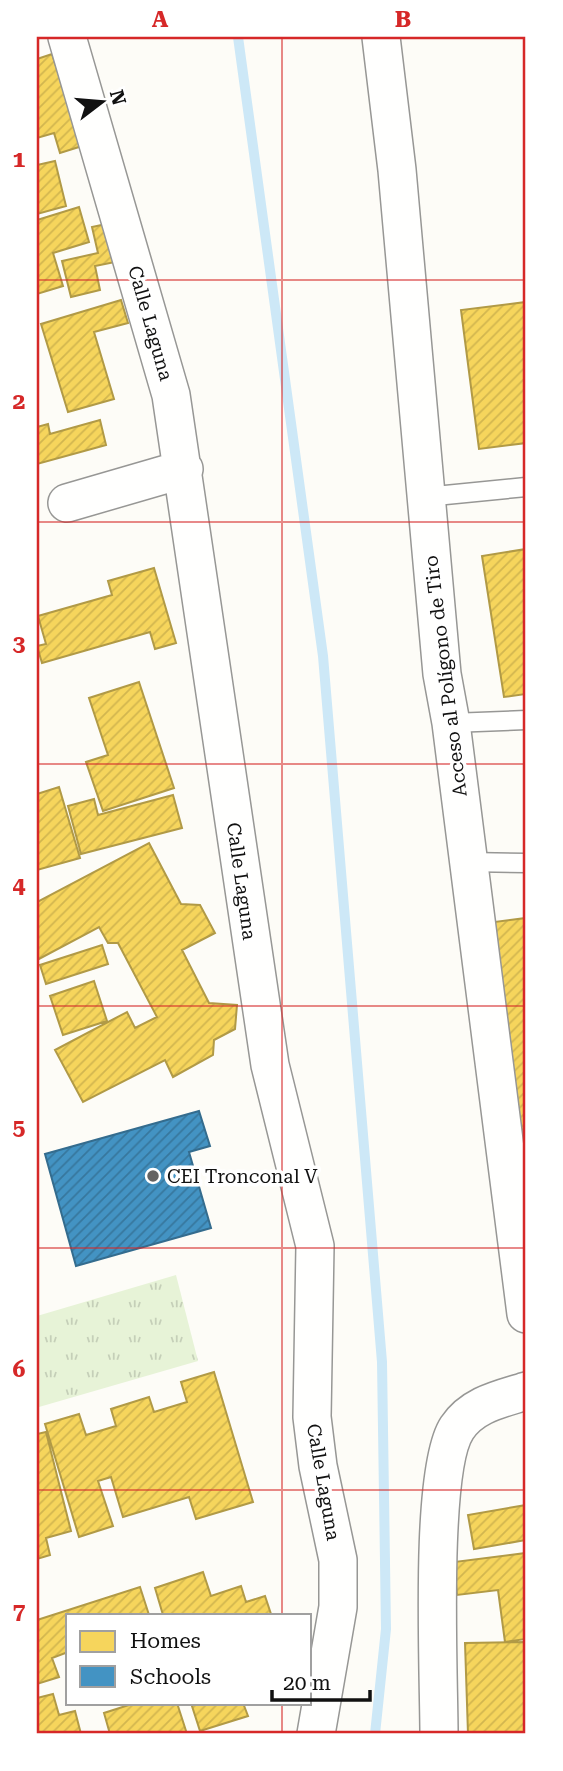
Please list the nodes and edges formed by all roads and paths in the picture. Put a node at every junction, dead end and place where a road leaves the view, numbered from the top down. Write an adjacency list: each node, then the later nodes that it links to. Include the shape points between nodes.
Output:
1 (48, 37): 4 (street)
2 (67, 37): 5 (street, Calle Laguna, via 165,371)
3 (381, 37): 7 (street, Acceso al Polígono de Tiro)
4 (37, 40)
5 (184, 469): 8 (street); 15 (street, Calle Laguna, via 270,1065 314,1245 312,1417 338,1560 338,1607)
6 (526, 487): 7 (lane)
7 (425, 497): 10 (street, Acceso al Polígono de Tiro)
8 (67, 503)
9 (526, 720): 10 (lane)
10 (451, 723): 11 (street, Acceso al Polígono de Tiro)
11 (467, 862): 12 (lane); 13 (street, Acceso al Polígono de Tiro)
12 (526, 863)
13 (526, 1314)
14 (526, 1391): 16 (street, via 469,1414 446,1451 439,1562)
15 (316, 1734)
16 (439, 1734)

